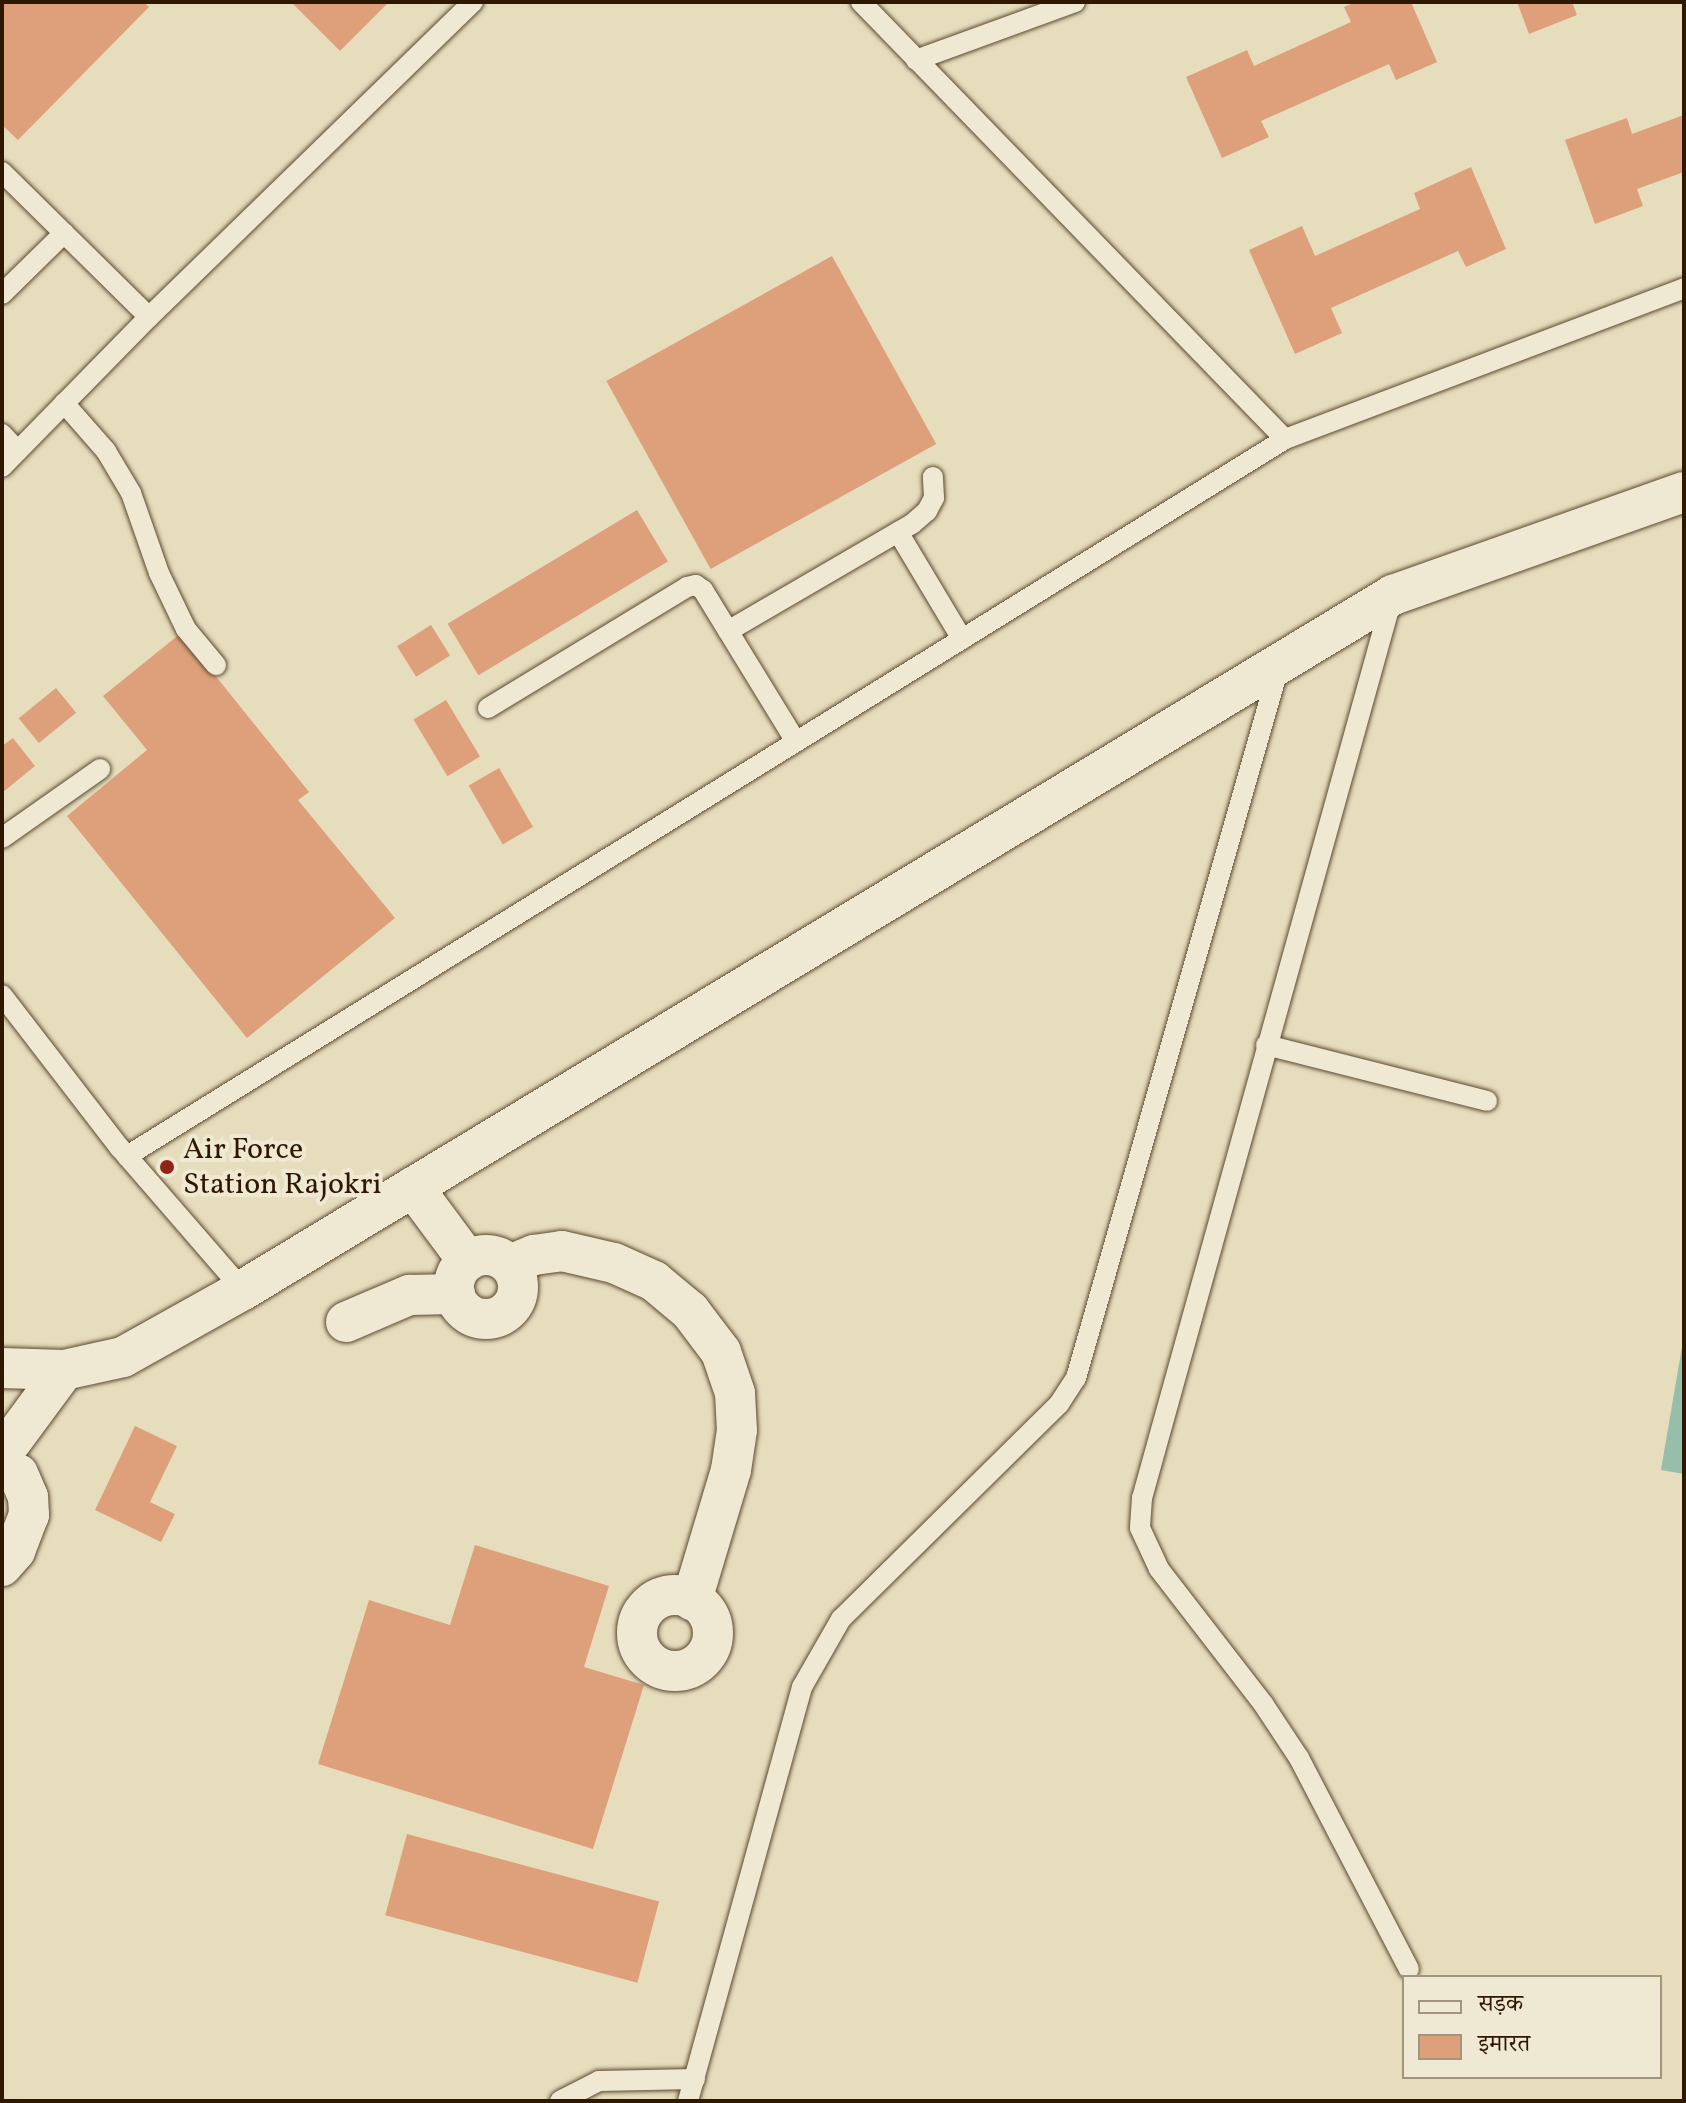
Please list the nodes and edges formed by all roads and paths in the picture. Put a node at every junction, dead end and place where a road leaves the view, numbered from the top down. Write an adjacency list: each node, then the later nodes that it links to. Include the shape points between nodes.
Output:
1 (473, 2): 9 (lane)
2 (861, 2): 4 (lane)
3 (1075, 2): 4 (lane)
4 (916, 60): 12 (lane)
5 (2, 172): 6 (lane)
6 (64, 233): 8 (lane); 9 (lane)
7 (1684, 288): 12 (lane)
8 (2, 294)
9 (149, 317): 10 (lane)
10 (64, 403): 13 (lane); 22 (lane, via 106,451 131,493 159,573 186,629)
11 (2, 434): 13 (lane)
12 (1285, 439): 20 (lane)
13 (18, 451): 14 (lane)
14 (2, 467)
15 (933, 477): 17 (lane, via 934,498 927,511)
16 (1684, 492): 18 (street)
17 (898, 532): 19 (lane); 20 (lane)
18 (1393, 595): 21 (street); 28 (lane)
19 (728, 631): 23 (lane, via 703,590 687,587); 24 (lane)
20 (962, 639): 24 (lane)
21 (1280, 664): 31 (street); 42 (lane, via 1076,1378 1059,1404 841,1619 802,1687)
22 (216, 665)
23 (488, 708)
24 (796, 742): 30 (lane)
25 (100, 769): 26 (lane)
26 (2, 838)
27 (2, 995): 30 (lane)
28 (1266, 1045): 29 (lane); 41 (lane, via 1142,1498 1140,1528 1159,1569 1299,1758)
29 (1487, 1101)
30 (127, 1156): 34 (lane)
31 (413, 1187): 33 (street); 34 (street)
32 (510, 1265): 33 (street, via 481,1255); 33 (street, via 517,1295 496,1317 467,1312); 40 (street, via 562,1251 614,1263 654,1281 690,1311 721,1352 735,1393 737,1430 731,1470)
33 (462, 1278): 35 (street)
34 (243, 1290): 37 (street, via 123,1357)
35 (346, 1322)
36 (2, 1368): 37 (street)
37 (64, 1370): 38 (street)
38 (8, 1459): 39 (street, via 28,1497 29,1515 15,1551)
39 (2, 1566)
40 (692, 1600)
41 (1409, 1969)
42 (695, 2079): 43 (lane, via 599,2081); 44 (lane)
43 (560, 2101)
44 (688, 2101)

